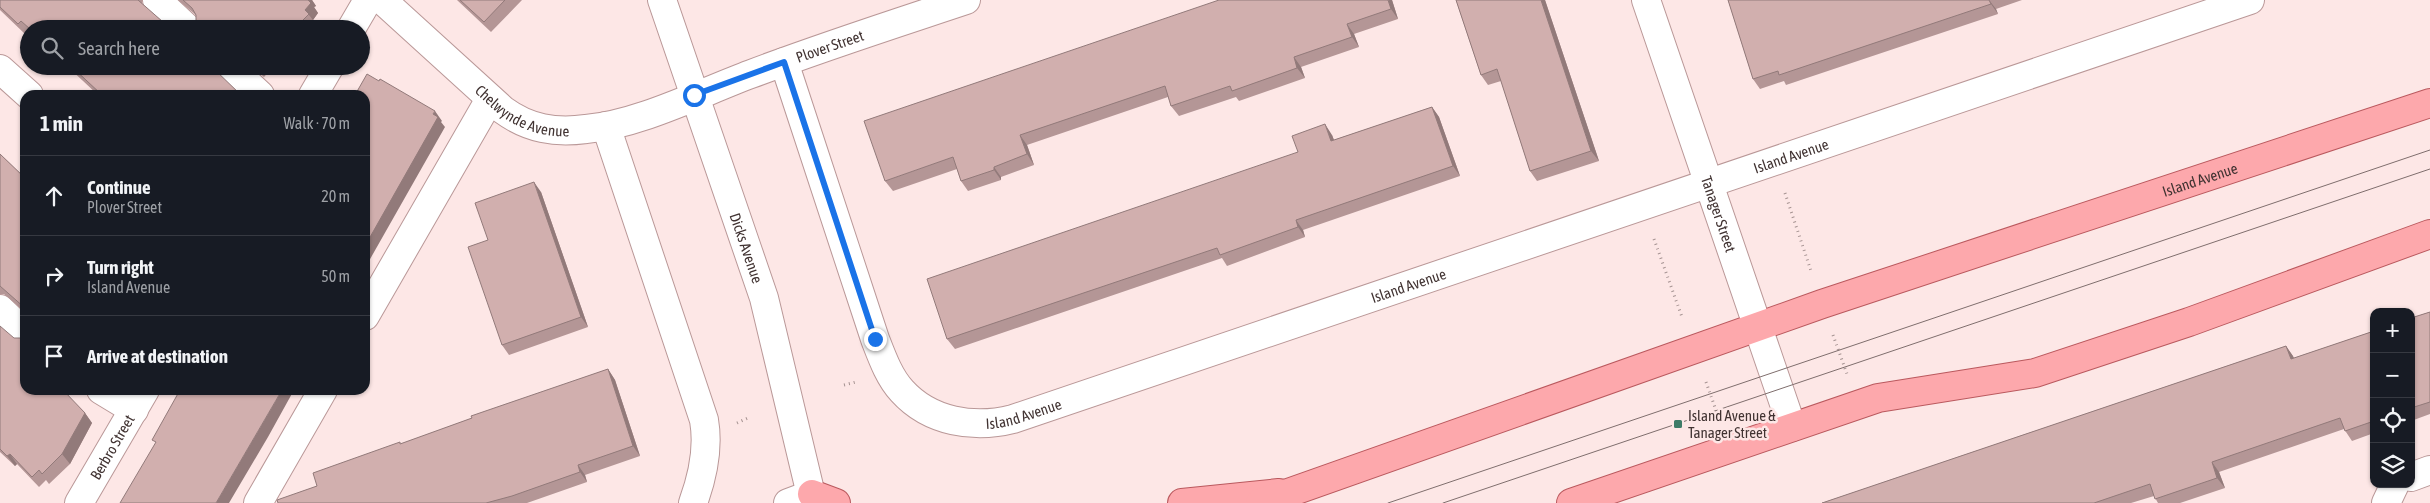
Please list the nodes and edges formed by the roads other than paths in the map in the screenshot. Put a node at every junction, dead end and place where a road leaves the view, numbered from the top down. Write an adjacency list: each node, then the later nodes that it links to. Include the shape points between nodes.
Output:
1 (157, 0): 8 (street)
2 (368, 0): 9 (street)
3 (382, 0): 18 (street, Chelwynde Avenue)
4 (662, 0): 17 (street, Dicks Avenue)
5 (966, 0): 10 (street, Plover Street)
6 (1646, 0): 21 (street, Tanager Street)
7 (2250, 0): 21 (street, Island Avenue)
8 (178, 20)
9 (356, 20)
10 (784, 62): 17 (street, Plover Street); 21 (street, Island Avenue, via 875,339 890,373 914,403 929,412 962,423 1013,420)
11 (0, 69): 14 (street)
12 (239, 75): 15 (street)
13 (325, 75): 16 (street)
14 (23, 90)
15 (255, 90)
16 (316, 90)
17 (694, 95): 20 (street, Chelwynde Avenue, via 635,119); 35 (street, Dicks Avenue, via 764,298)
18 (490, 99): 20 (street, Chelwynde Avenue, via 516,120 532,127 566,131); 23 (street)
19 (2430, 103): 25 (main road, Island Avenue)
20 (606, 126): 38 (street, via 704,420 706,456)
21 (1707, 183): 25 (street, Tanager Street)
22 (2430, 234): 30 (main road, via 2198,319 2035,373 1878,398)
23 (370, 307)
24 (0, 309): 26 (street)
25 (1757, 326): 30 (street, Tanager Street); 34 (main road, Island Avenue)
26 (20, 328)
27 (120, 395): 29 (street)
28 (319, 395): 37 (street)
29 (139, 400): 36 (street, Berbro Street)
30 (1792, 427): 41 (main road)
31 (2430, 470): 32 (street)
32 (2415, 475)
33 (2393, 488): 42 (street)
34 (1288, 492): 39 (main road); 40 (main road, Island Avenue)
35 (812, 501)
36 (79, 503)
37 (258, 503)
38 (693, 503)
39 (1182, 503)
40 (1260, 503)
41 (1571, 503)
42 (2386, 503)

